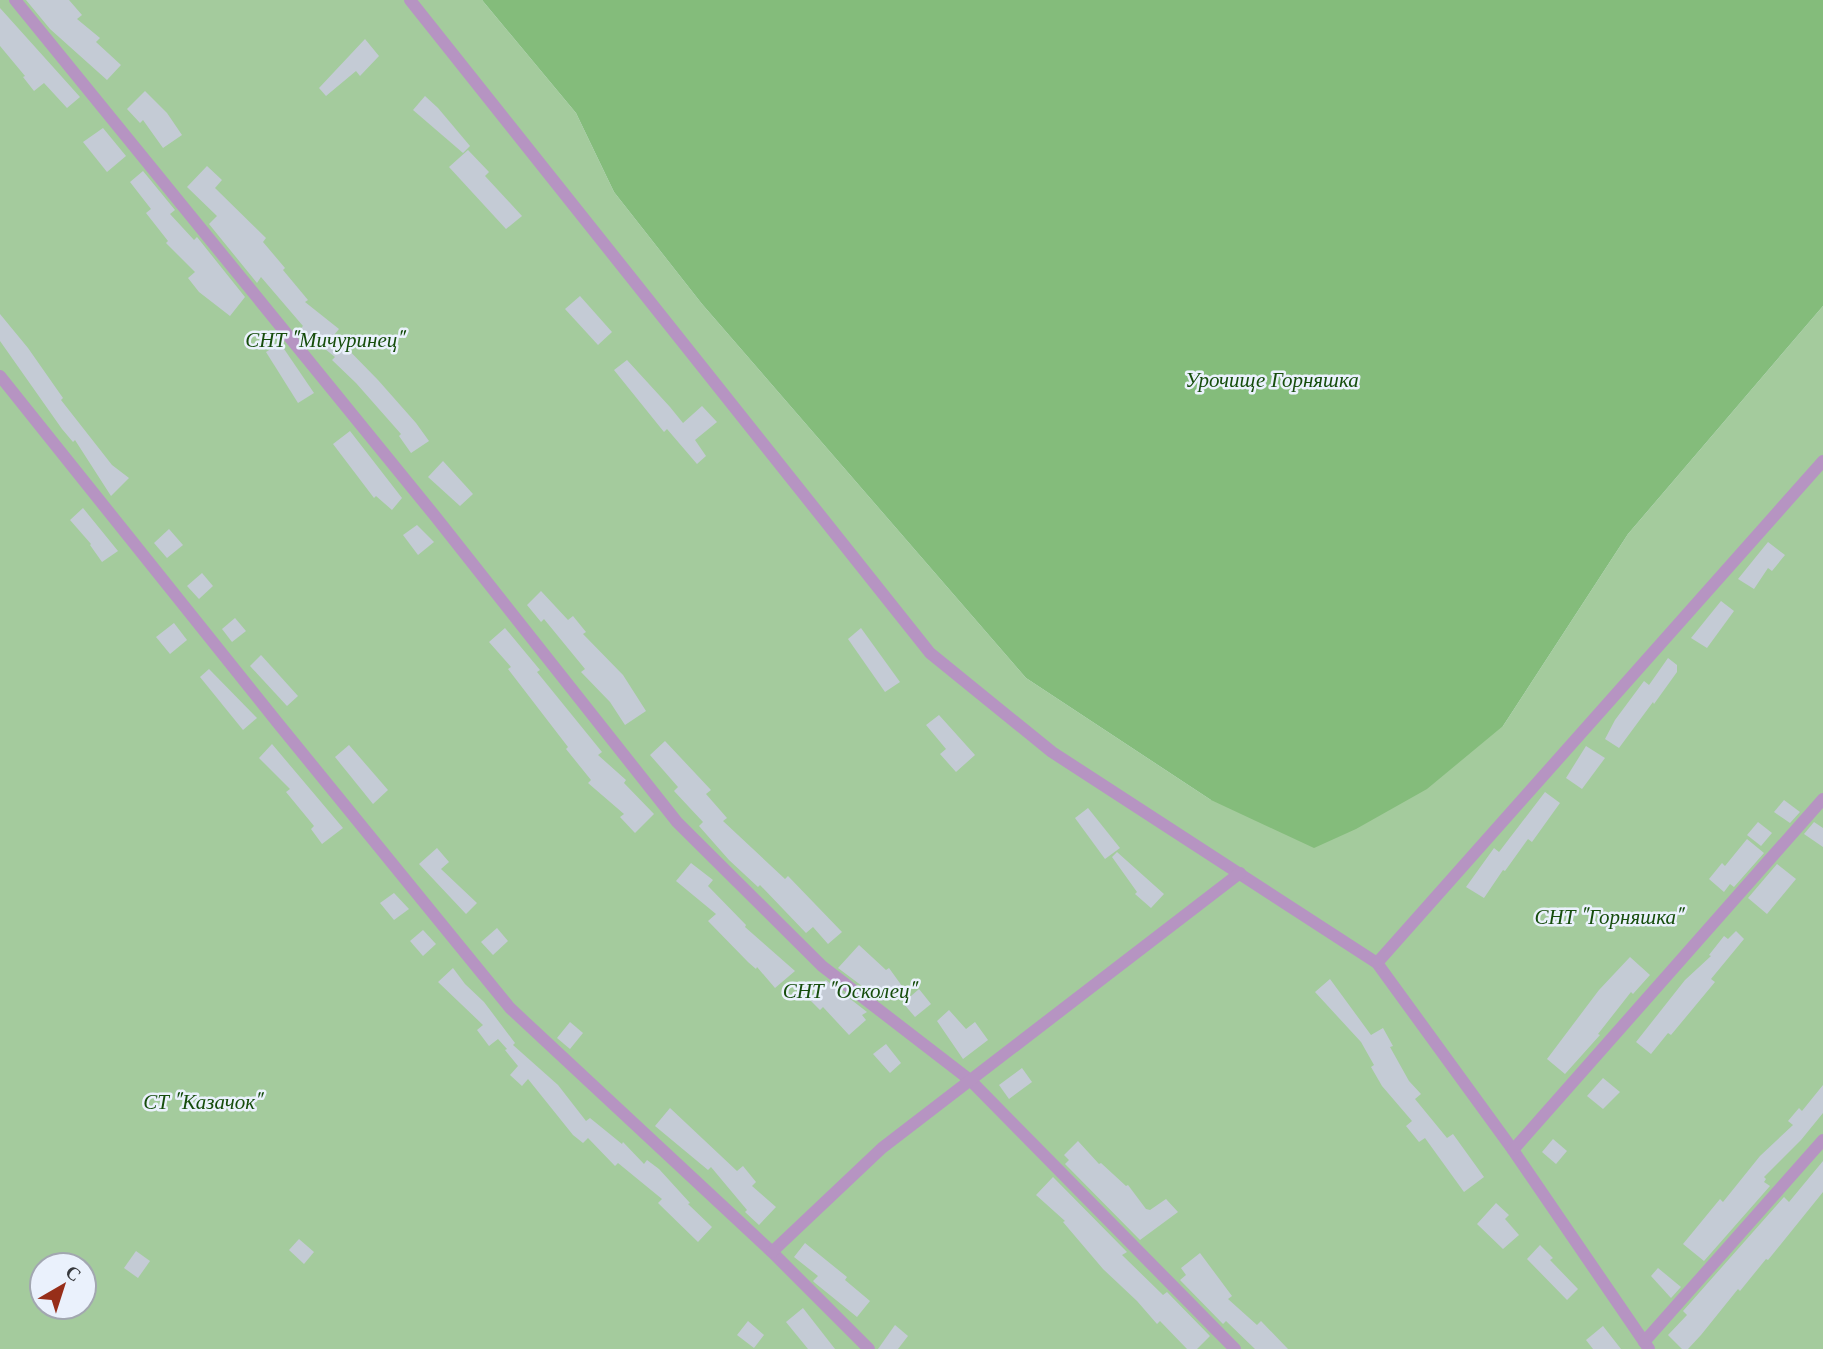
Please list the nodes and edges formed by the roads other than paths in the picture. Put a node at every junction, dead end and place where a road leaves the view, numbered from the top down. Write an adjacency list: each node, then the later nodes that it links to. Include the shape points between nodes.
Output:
1 (15, 0): 8 (lane, via 677,822 822,966)
2 (410, 0): 6 (lane, via 930,653 1052,752)
3 (0, 376): 11 (lane, via 510,1008)
4 (1823, 461): 7 (lane)
5 (1823, 799): 10 (lane)
6 (1240, 873): 7 (lane); 8 (lane)
7 (1377, 963): 10 (lane)
8 (970, 1080): 11 (lane, via 882,1148); 14 (lane)
9 (1823, 1140): 12 (lane)
10 (1513, 1150): 12 (lane)
11 (772, 1252): 13 (lane)
12 (1646, 1345)
13 (869, 1349)
14 (1235, 1349)

